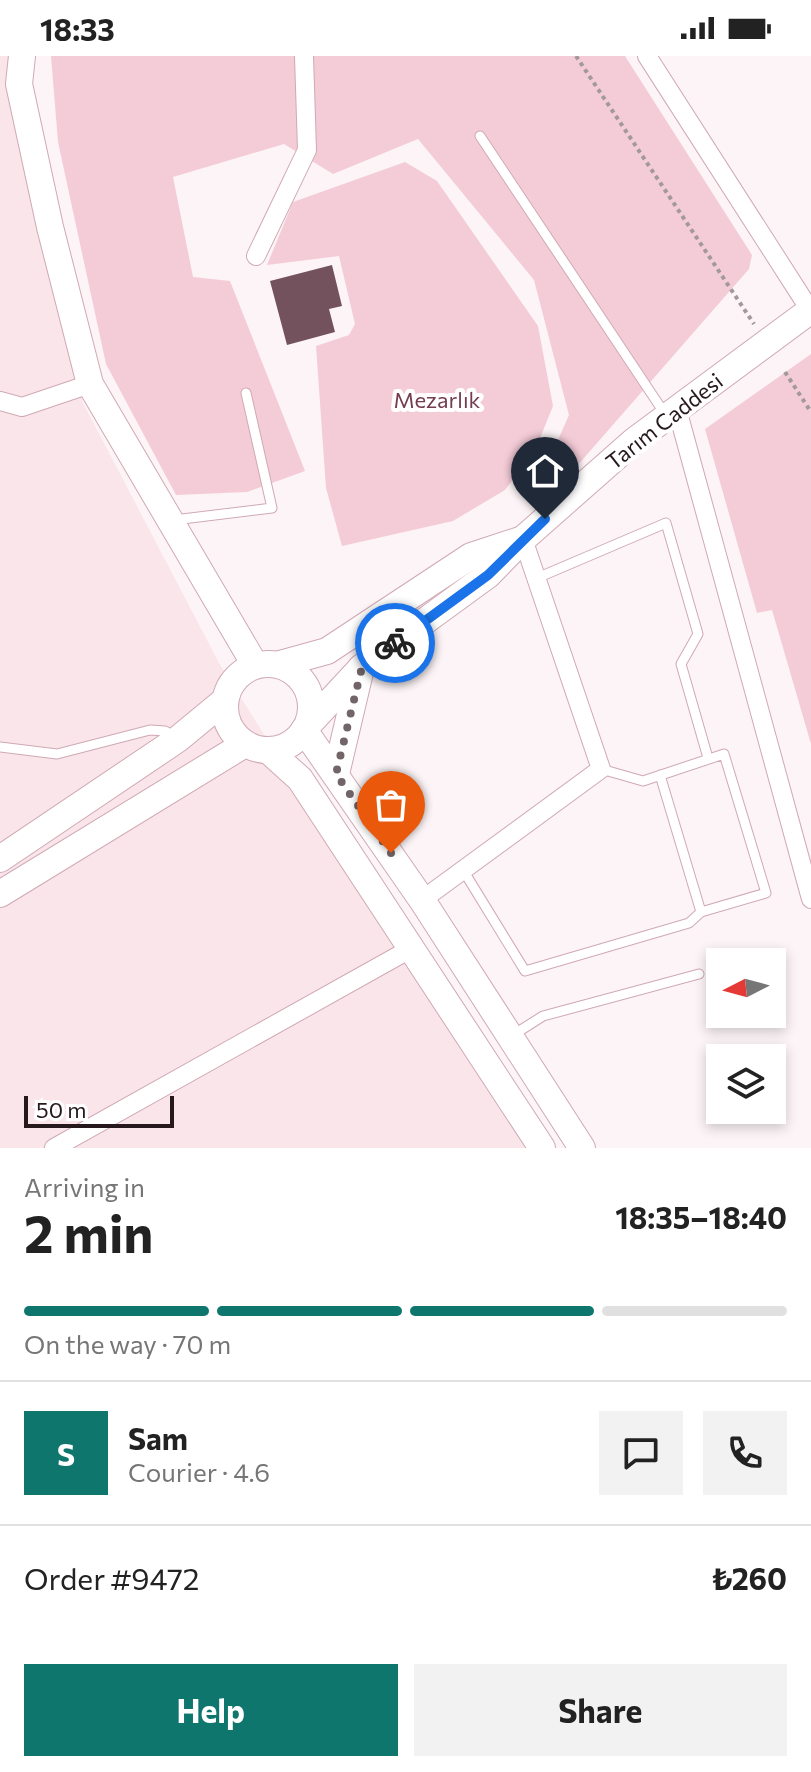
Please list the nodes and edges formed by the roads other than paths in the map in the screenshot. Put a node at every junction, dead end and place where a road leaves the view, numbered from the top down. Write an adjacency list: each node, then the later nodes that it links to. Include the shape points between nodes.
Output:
1 (22, 56): 7 (street, via 19,84)
2 (304, 56): 5 (street, via 307,150)
3 (647, 56): 6 (street)
4 (480, 136): 10 (lane)
5 (256, 256)
6 (811, 310): 10 (street, Tarım Caddesi)
7 (90, 384): 9 (street, via 22,407); 11 (street)
8 (246, 393): 11 (lane, via 272,508)
9 (0, 401)
10 (672, 413): 12 (street, Tarım Caddesi); 30 (street)
11 (170, 521): 14 (street)
12 (523, 539): 13 (street); 14 (street, Tarım Caddesi, via 471,556 327,651); 15 (street, Tarım Caddesi, via 488,575)
13 (537, 578): 21 (lane, via 666,523 698,634 681,664); 22 (street)
14 (267, 664): 16 (street, via 234,678); 17 (street, via 301,677 311,700)
15 (362, 667): 17 (street, Tarım Caddesi); 23 (street)
16 (224, 701): 18 (street); 20 (street, via 228,726)
17 (306, 727): 20 (street, via 292,744); 23 (street)
18 (178, 739): 19 (lane, via 158,730 57,754); 26 (street)
19 (0, 747)
20 (257, 748): 28 (street, via 300,779); 29 (street)
21 (708, 758): 24 (lane); 32 (lane, via 724,754 766,893)
22 (601, 769): 24 (lane, via 643,781); 27 (street)
23 (336, 774): 25 (street)
24 (660, 775): 32 (lane)
25 (391, 853): 28 (street); 31 (street)
26 (0, 859)
27 (463, 870): 31 (street); 32 (lane, via 525,971 689,923)
28 (362, 873): 33 (street)
29 (0, 894)
30 (811, 899)
31 (422, 900): 35 (street)
32 (701, 912)
33 (412, 948): 36 (street); 37 (street)
34 (699, 974): 35 (lane, via 543,1016)
35 (511, 1037): 38 (street)
36 (54, 1148)
37 (542, 1148)
38 (582, 1148)

